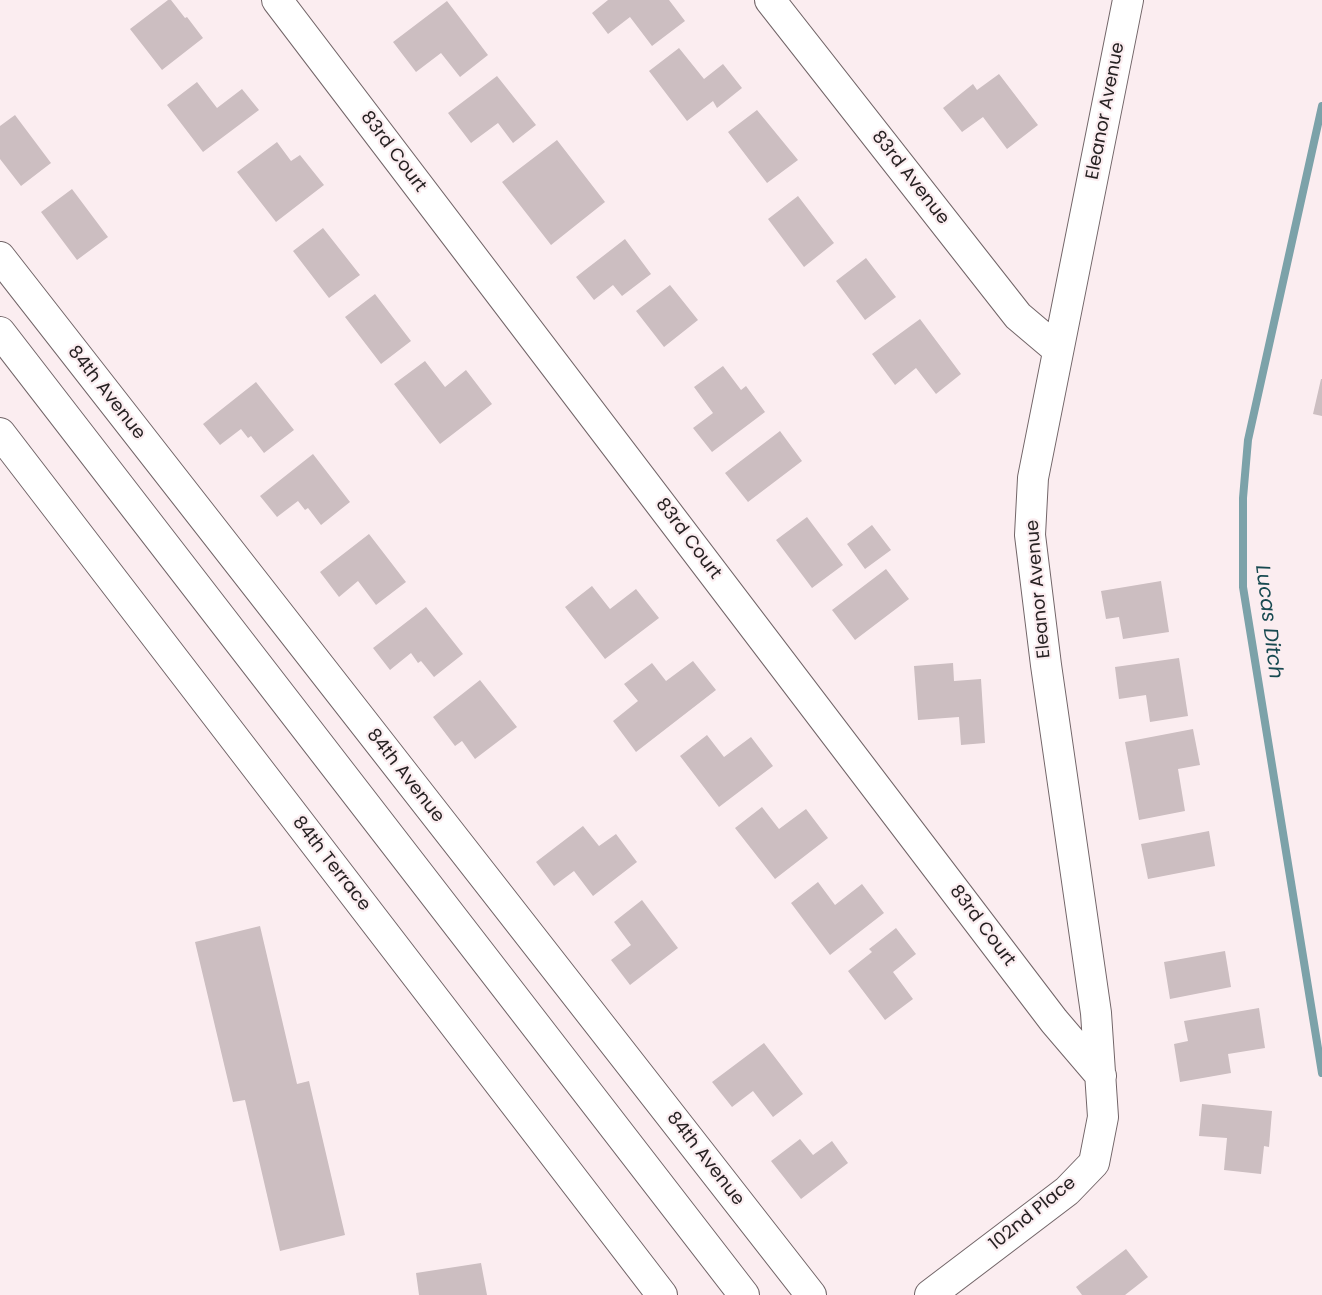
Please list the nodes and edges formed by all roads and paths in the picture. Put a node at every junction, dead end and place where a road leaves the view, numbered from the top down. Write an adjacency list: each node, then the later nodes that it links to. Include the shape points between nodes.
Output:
1 (277, 0): 8 (street, 83rd Court, via 1047,1011)
2 (770, 0): 6 (street, 83rd Avenue, via 1018,316)
3 (1128, 0): 6 (street, Eleanor Avenue)
4 (0, 257): 11 (street, 84th Avenue)
5 (0, 332): 10 (street)
6 (1057, 349): 8 (street, Eleanor Avenue, via 1033,478 1030,535 1096,1013)
7 (0, 433): 9 (street, 84th Terrace)
8 (1101, 1076): 12 (street, 102nd Place, via 1103,1117 1094,1163 1068,1191)
9 (662, 1295)
10 (744, 1295)
11 (811, 1295)
12 (930, 1295)

